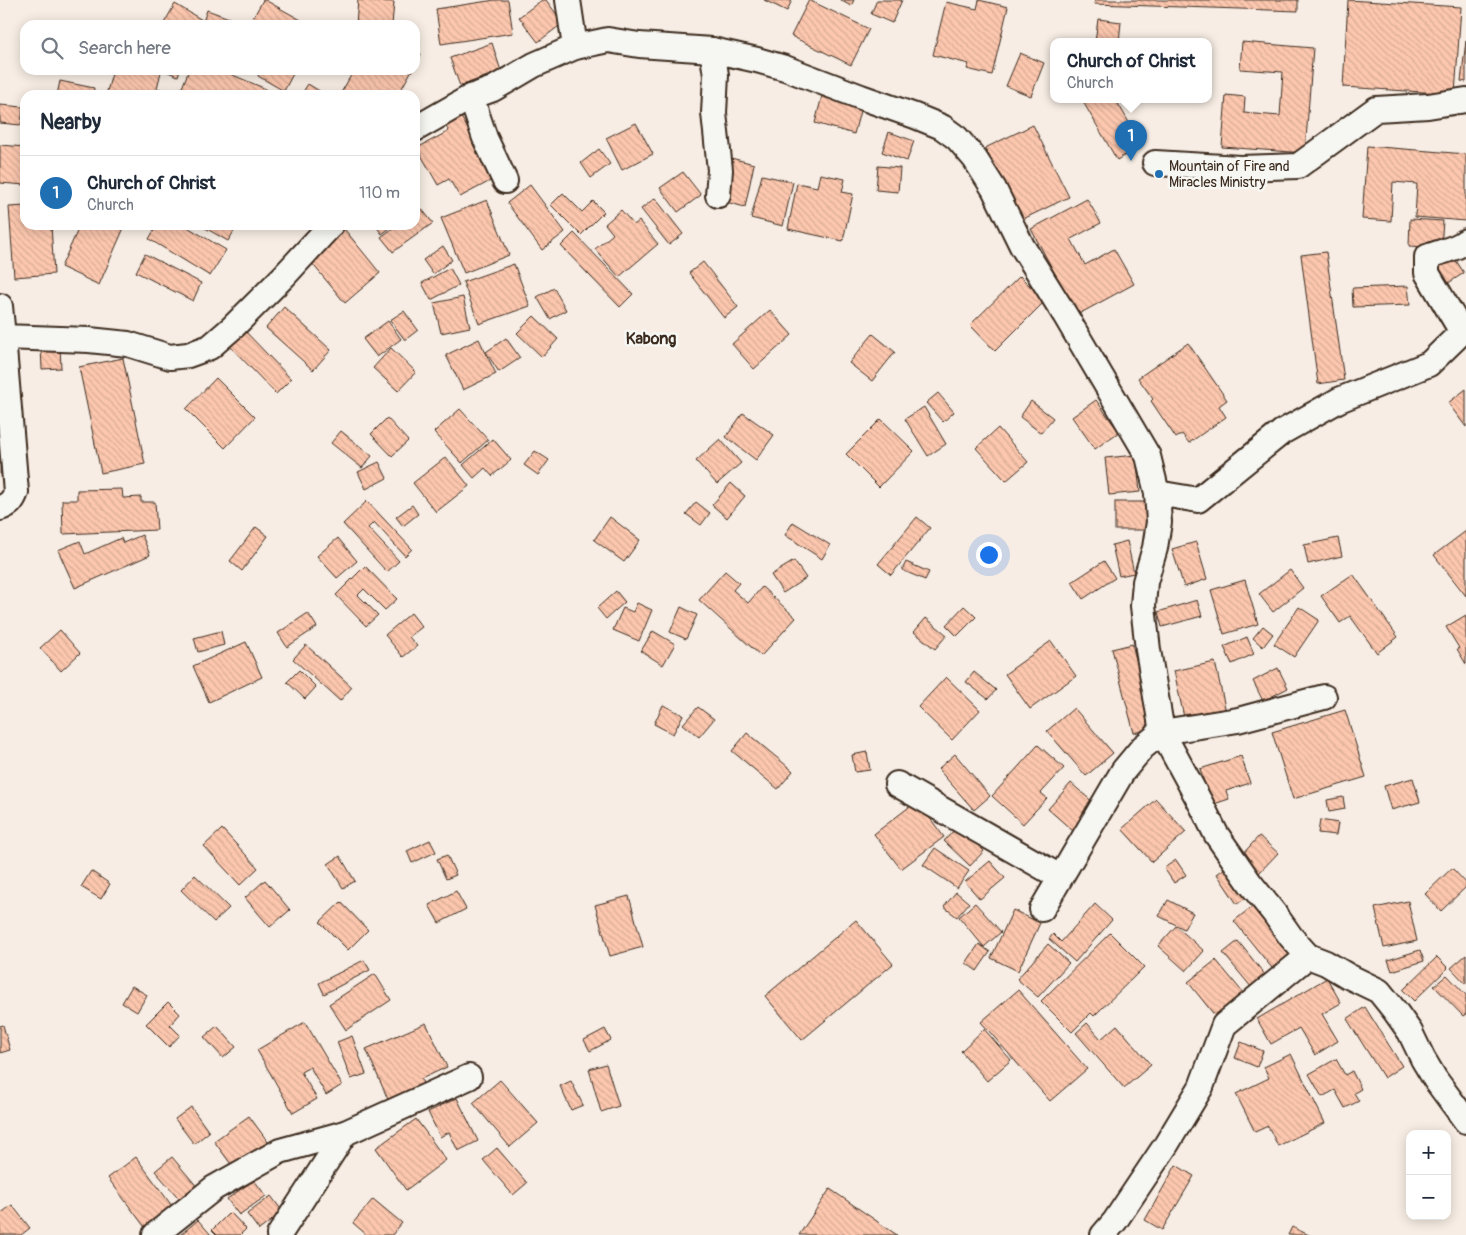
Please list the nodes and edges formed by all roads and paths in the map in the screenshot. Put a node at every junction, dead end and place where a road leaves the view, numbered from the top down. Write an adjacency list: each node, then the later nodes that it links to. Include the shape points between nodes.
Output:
1 (568, 0): 2 (street)
2 (575, 47): 3 (street, via 608,40); 4 (street)
3 (712, 50): 9 (street, via 720,170); 14 (street, via 785,68 915,116 942,127 957,138 994,189 1022,246 1148,456)
4 (471, 97): 6 (street); 8 (street)
5 (1466, 100): 7 (street, via 1376,109 1298,166 1240,168)
6 (420, 126)
7 (1154, 163)
8 (505, 182)
9 (718, 195)
10 (326, 230): 13 (street, via 216,342 188,355 170,357 128,344 89,340)
11 (1466, 241): 14 (street, via 1459,247 1427,257 1426,273 1462,332 1429,364 1338,400 1282,432 1198,500)
12 (0, 306): 13 (street)
13 (3, 337): 15 (street, via 16,492 13,500)
14 (1157, 493): 17 (street, via 1159,522 1145,582 1143,606)
15 (0, 508)
16 (1324, 697): 17 (street, via 1238,720)
17 (1162, 732): 19 (street, via 1143,747 1123,771); 21 (street, via 1216,834 1290,937)
18 (897, 784): 19 (street)
19 (1060, 877): 20 (street)
20 (1042, 909)
21 (1308, 956): 23 (street, via 1379,992 1410,1032 1435,1079); 27 (street, via 1224,1025 1201,1087 1166,1146)
22 (469, 1077): 24 (street)
23 (1466, 1121)
24 (345, 1132): 25 (street, via 280,1151 214,1188); 26 (street)
25 (155, 1235)
26 (279, 1235)
27 (1103, 1235)

